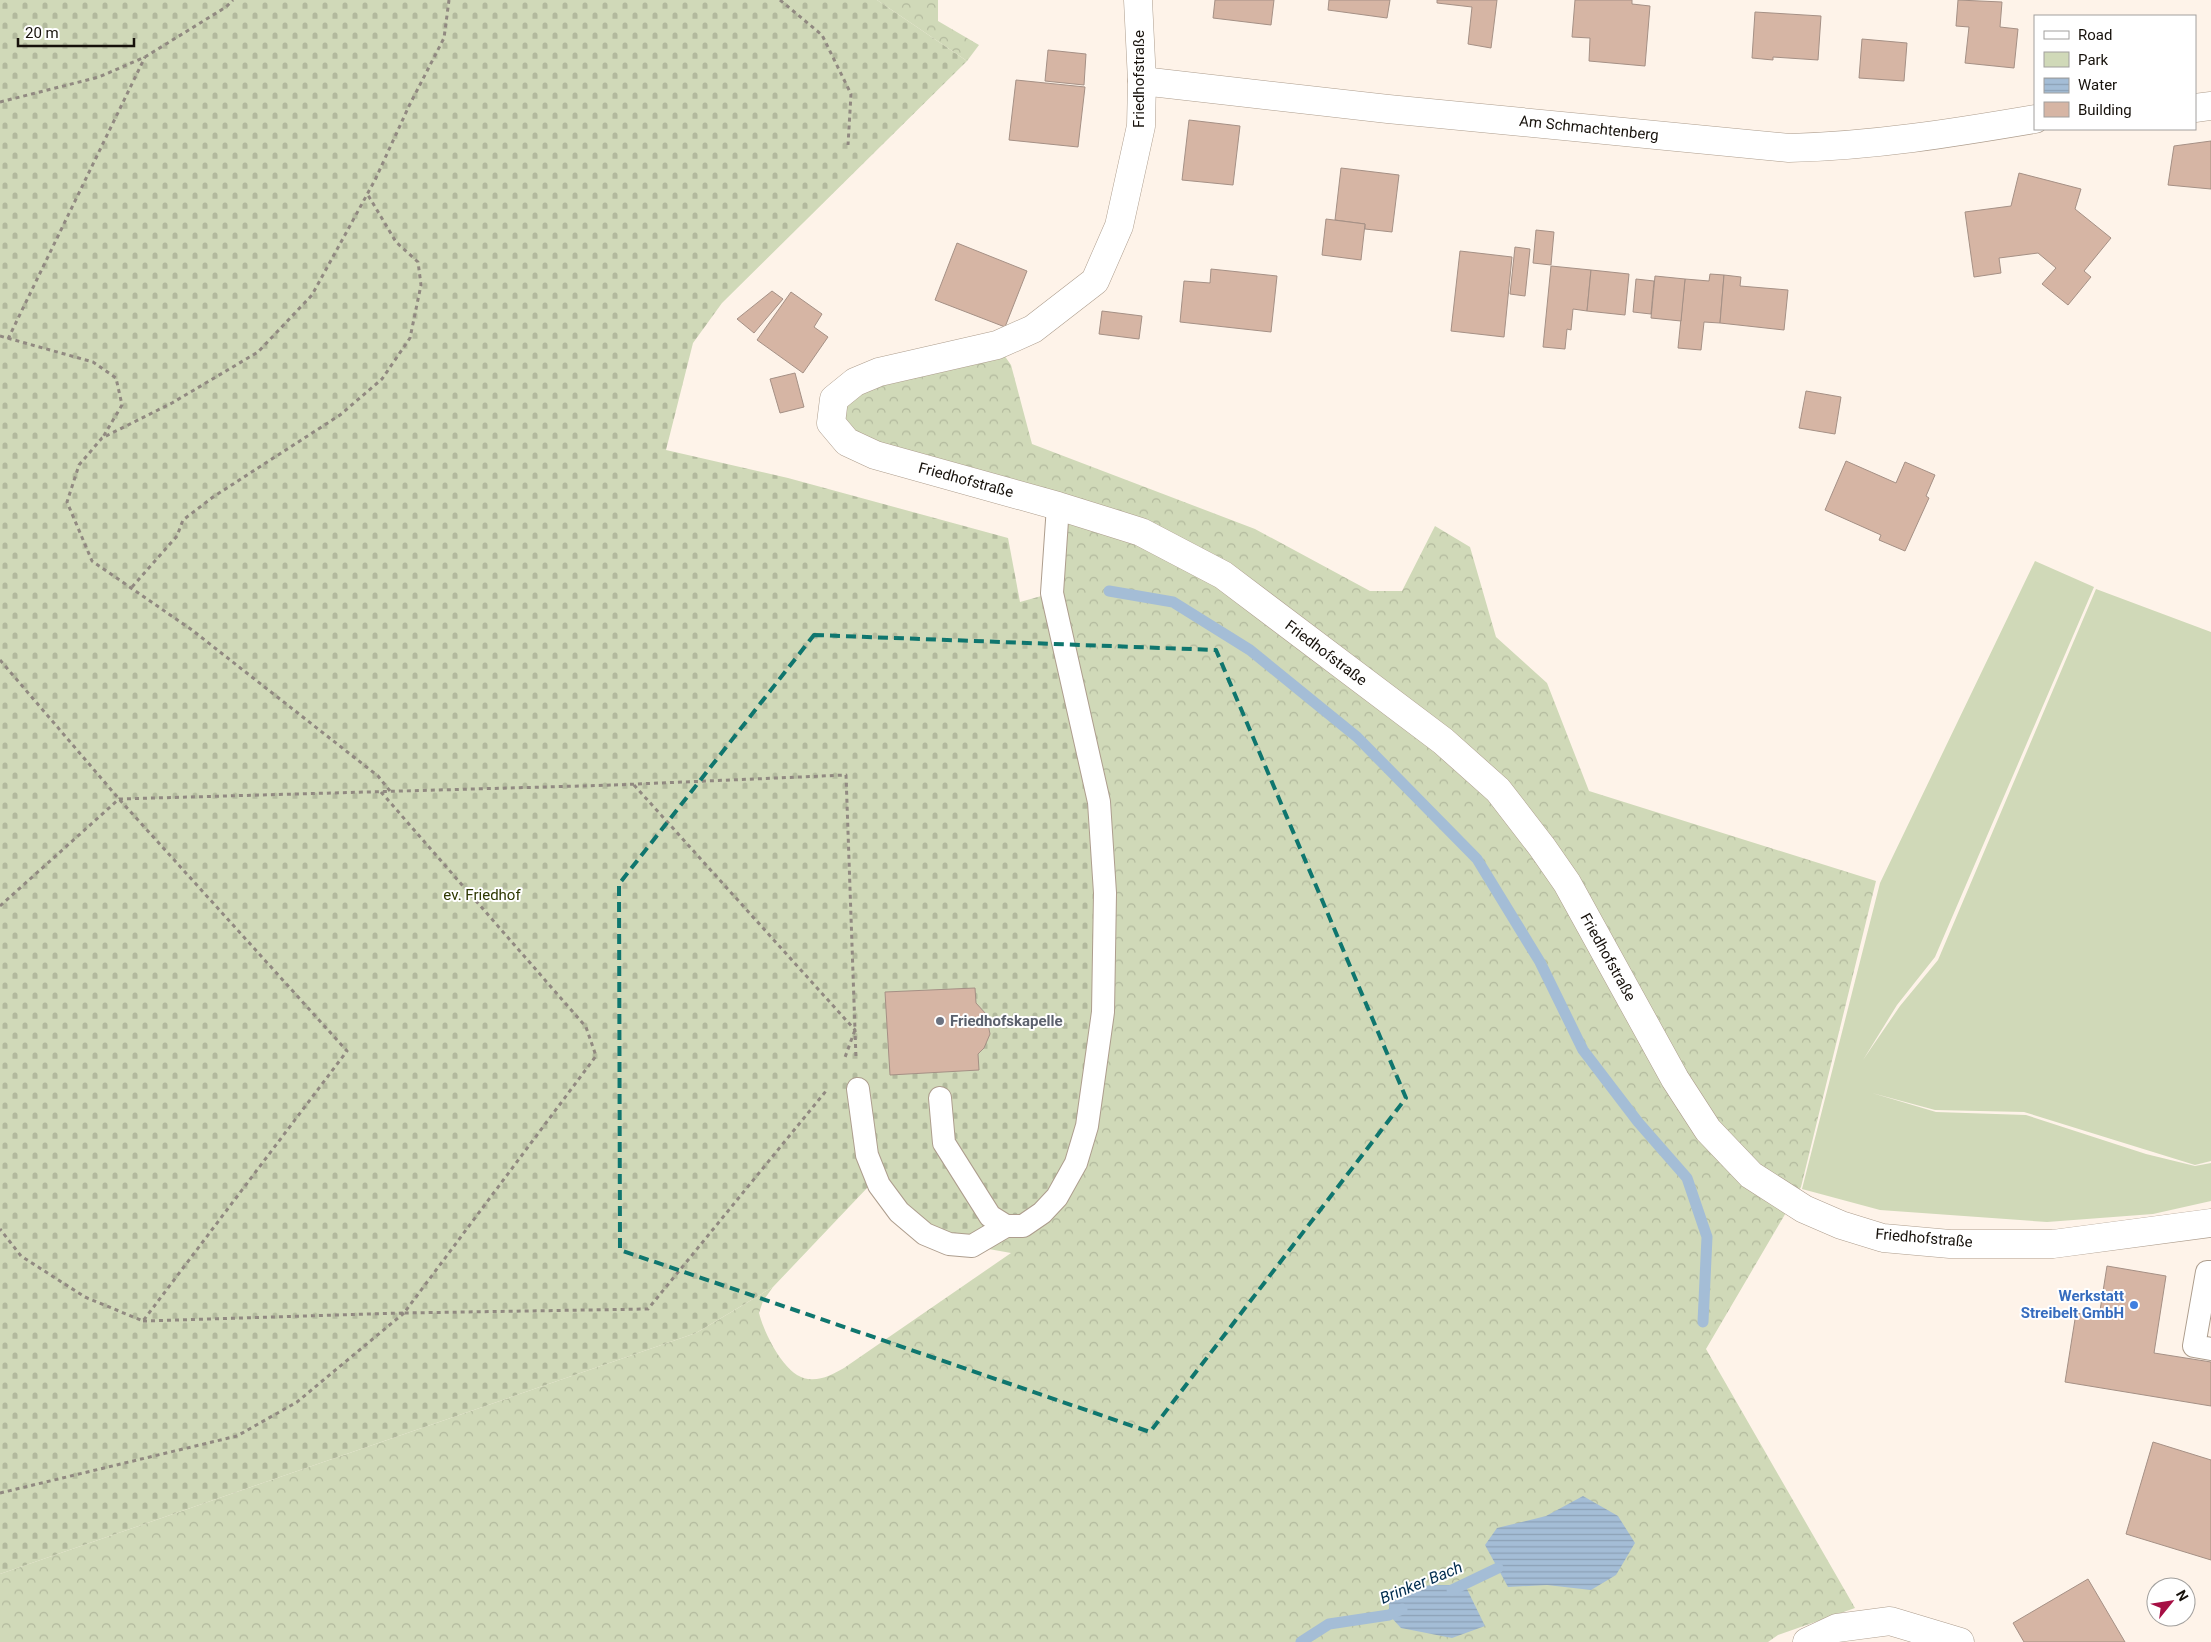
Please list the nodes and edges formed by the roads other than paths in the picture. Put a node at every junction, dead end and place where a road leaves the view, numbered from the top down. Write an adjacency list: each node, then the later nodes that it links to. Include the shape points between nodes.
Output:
1 (1138, 0): 2 (street, Friedhofstraße)
2 (1142, 81): 5 (street, Am Schmachtenberg, via 1406,111 1789,148 1841,147 1929,137); 6 (street, Friedhofstraße, via 1140,126 1118,226 1095,281 1034,329 997,345 879,372 855,382 834,399 831,423 846,442 875,455)
3 (2211, 106): 4 (street)
4 (2196, 108)
5 (2034, 119)
6 (1058, 506): 9 (street, Friedhofstraße, via 1141,532 1223,575 1443,741 1498,790 1567,883 1675,1080 1708,1130 1751,1175 1804,1209 1883,1238 1950,1244 2053,1244); 10 (lane, via 1052,594 1099,802 1105,893 1103,1012 1087,1126 1076,1163 1057,1197 1042,1213 1022,1226)
7 (858, 1090): 10 (lane, via 867,1155 879,1185 899,1212 924,1234 949,1244 972,1246)
8 (940, 1098): 10 (lane, via 944,1143 990,1216)
9 (2211, 1223)
10 (1006, 1226)
11 (2211, 1272): 12 (lane, via 2207,1272 2194,1346)
12 (2211, 1348)
13 (1807, 1642): 14 (street, via 1837,1628 1890,1621)
14 (1960, 1642)

